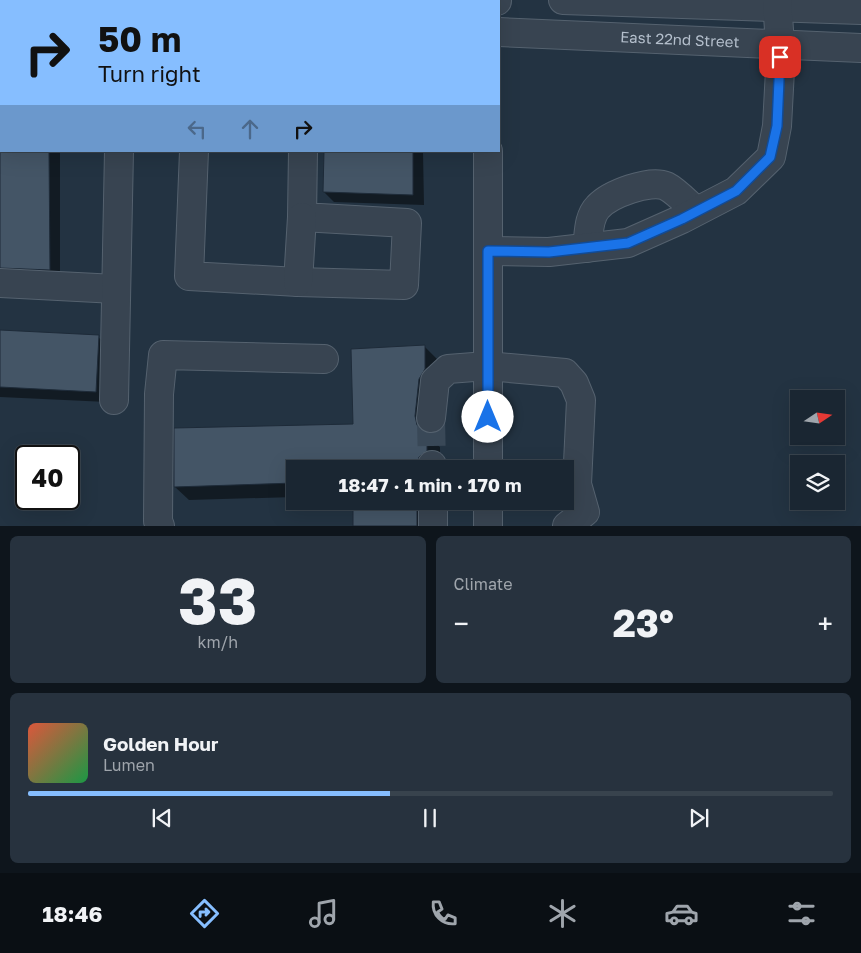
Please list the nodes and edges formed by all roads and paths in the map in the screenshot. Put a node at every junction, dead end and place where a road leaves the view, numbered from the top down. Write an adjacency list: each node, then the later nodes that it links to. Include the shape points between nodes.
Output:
1 (563, 0): 2 (street)
2 (776, 4): 3 (street); 5 (street)
3 (861, 10)
4 (500, 32): 5 (street, East 22nd Street)
5 (780, 44): 6 (street, East 22nd Street); 11 (street, via 777,126 770,157 736,191)
6 (861, 48)
7 (118, 152): 17 (street)
8 (194, 152): 15 (street, via 189,276)
9 (303, 152): 12 (street)
10 (488, 152): 14 (street)
11 (696, 211): 13 (street, via 628,243); 13 (street, via 666,186 643,184 598,207 590,221)
12 (302, 217): 15 (street); 15 (street, via 407,223 404,285)
13 (587, 248): 14 (street, via 549,252)
14 (488, 251): 19 (street)
15 (298, 282)
16 (0, 283): 17 (street)
17 (116, 289): 20 (street)
18 (324, 359): 25 (street, via 163,355 159,394)
19 (487, 366): 21 (street, via 448,369 435,381); 22 (street); 28 (street, via 565,373 574,382 581,400 578,484 585,512)
20 (114, 400)
21 (432, 418)
22 (488, 460)
23 (433, 510): 26 (street)
24 (488, 510): 27 (street)
25 (160, 526)
26 (433, 526)
27 (488, 526)
28 (567, 526)

